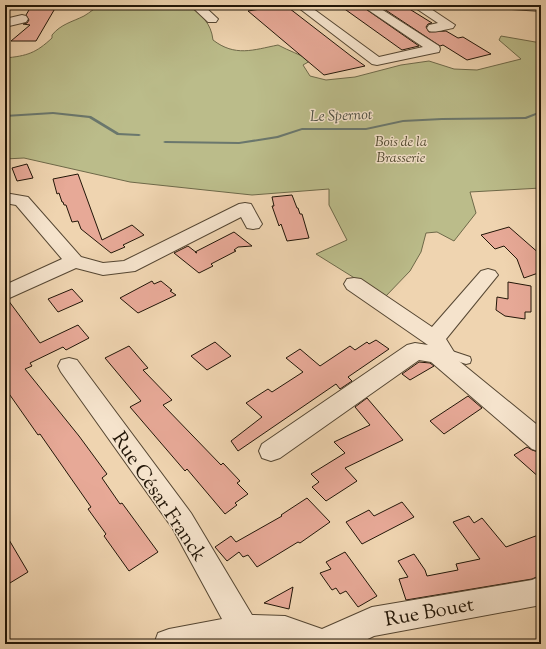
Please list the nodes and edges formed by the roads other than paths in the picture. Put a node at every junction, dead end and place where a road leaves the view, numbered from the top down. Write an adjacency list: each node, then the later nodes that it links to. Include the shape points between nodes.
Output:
1 (196, 5): 8 (street)
2 (301, 5): 3 (street, via 377,61 434,49)
3 (367, 5)
4 (417, 5): 10 (street, via 449,25)
5 (498, 5): 6 (street)
6 (541, 8)
7 (22, 19): 9 (street)
8 (212, 20)
9 (5, 23)
10 (433, 28)
11 (5, 198): 13 (street, via 22,201)
12 (253, 224): 13 (street, via 245,208 128,267 103,269)
13 (74, 261): 16 (street)
14 (488, 275): 17 (street)
15 (354, 284): 17 (street, via 402,318)
16 (5, 293)
17 (440, 350): 18 (lane); 20 (street); 21 (street, via 437,355 414,351)
18 (466, 360)
19 (69, 366): 23 (street, Rue César Franck, via 182,521)
20 (541, 442)
21 (271, 451)
22 (541, 590): 25 (street, Rue Bouet, via 536,593 372,622)
23 (244, 630): 24 (street); 25 (street, via 285,631)
24 (169, 644)
25 (322, 644)

